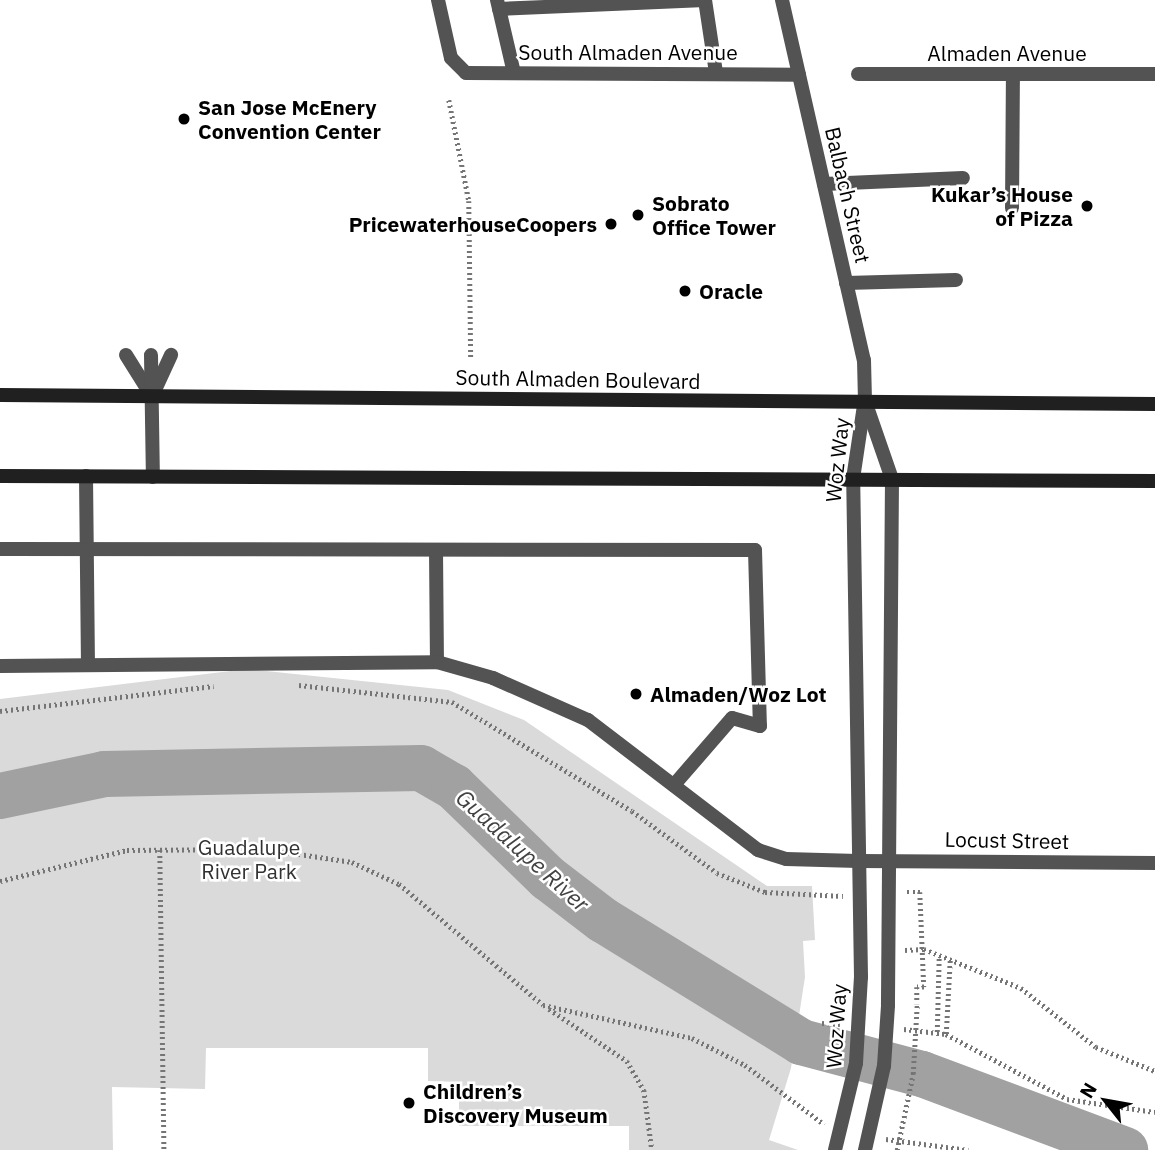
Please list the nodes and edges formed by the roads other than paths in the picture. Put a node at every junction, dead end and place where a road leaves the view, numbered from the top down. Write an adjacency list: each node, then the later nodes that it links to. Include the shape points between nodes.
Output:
1 (438, 0): 5 (street, South Almaden Avenue, via 458,69)
2 (705, 0): 4 (street); 6 (street)
3 (782, 0): 9 (street, Balbach Street)
4 (498, 4): 5 (street)
5 (514, 73): 6 (street, South Almaden Avenue)
6 (716, 73): 9 (street, South Almaden Avenue)
7 (858, 74): 8 (street, Almaden Avenue)
8 (1013, 74): 10 (street, Almaden Avenue); 13 (street)
9 (799, 75): 12 (street, Balbach Street)
10 (1155, 75)
11 (963, 178): 12 (street)
12 (824, 184): 15 (street, Balbach Street)
13 (1012, 208)
14 (956, 280): 15 (street)
15 (846, 283): 21 (street, Balbach Street, via 864,360)
16 (126, 355): 20 (street)
17 (151, 355): 20 (street)
18 (171, 355): 20 (street)
19 (0, 395): 20 (main road, South Almaden Boulevard)
20 (152, 397): 21 (main road, South Almaden Boulevard); 25 (street)
21 (865, 401): 22 (main road, South Almaden Boulevard); 26 (street, Woz Way); 27 (street, Woz Way)
22 (1155, 404)
23 (0, 476): 24 (main road)
24 (86, 476): 25 (main road); 30 (street)
25 (153, 477): 26 (main road)
26 (852, 479): 27 (main road); 36 (street, Woz Way)
27 (892, 479): 28 (main road); 37 (street, Woz Way)
28 (1155, 481)
29 (0, 549): 30 (street)
30 (85, 549): 31 (street); 33 (street)
31 (436, 550): 32 (street); 35 (street, via 755,550 760,726 732,718)
32 (437, 663): 33 (street, Locust Street); 35 (street, Locust Street, via 493,678 588,720)
33 (88, 665): 34 (street, Locust Street)
34 (0, 666)
35 (674, 785): 36 (street, Locust Street, via 739,840 771,856)
36 (858, 861): 37 (street, Locust Street); 39 (street, Woz Way, bridge, via 861,977 856,1063)
37 (889, 861): 38 (street, Locust Street); 40 (street, Woz Way, bridge, via 888,1005 882,1079)
38 (1155, 863)
39 (835, 1150)
40 (865, 1150)

